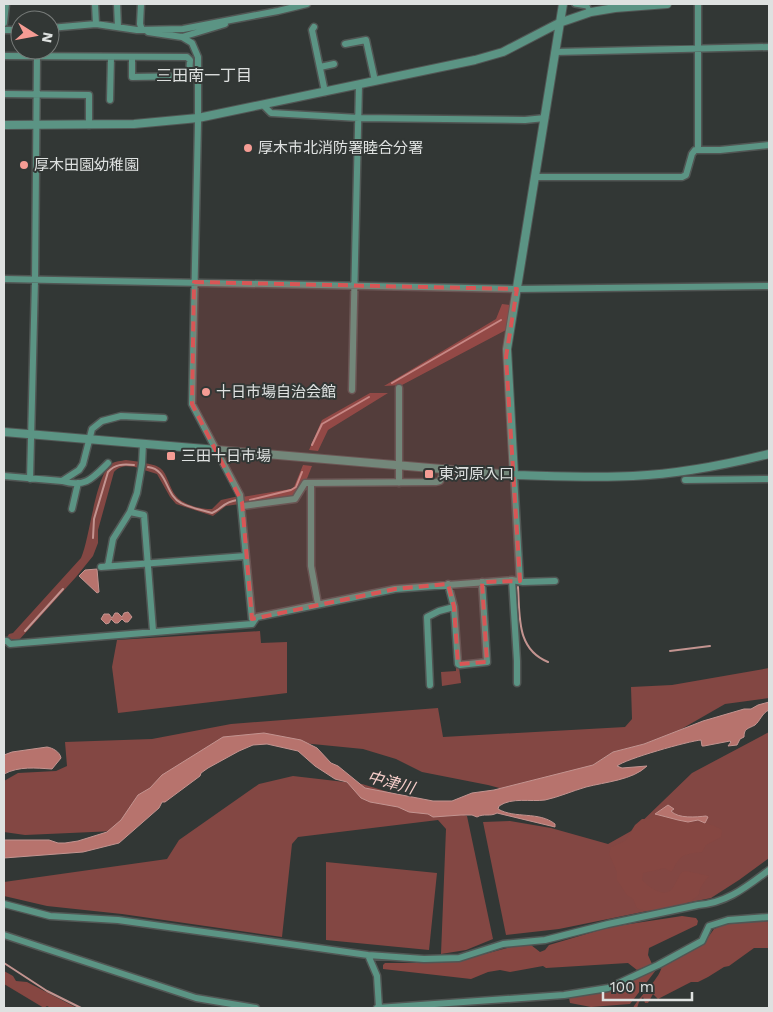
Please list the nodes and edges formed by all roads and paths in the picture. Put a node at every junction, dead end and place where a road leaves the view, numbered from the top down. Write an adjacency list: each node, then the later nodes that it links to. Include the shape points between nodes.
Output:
1 (6, 4): 13 (street)
2 (95, 4): 15 (street)
3 (118, 4): 17 (street)
4 (141, 4): 19 (street)
5 (308, 4): 10 (street)
6 (562, 4): 14 (street)
7 (575, 4): 11 (street)
8 (667, 4): 11 (street)
9 (698, 4): 23 (street)
10 (278, 7): 12 (street)
11 (590, 8): 14 (street)
12 (232, 19): 19 (street, via 182,29); 20 (street, via 229,23)
13 (4, 23)
14 (560, 23): 24 (street); 33 (street, via 503,52)
15 (96, 24): 16 (street); 17 (street)
16 (60, 27)
17 (118, 27): 19 (street)
18 (314, 27): 30 (street)
19 (140, 30): 20 (street)
20 (182, 37): 32 (street, via 195,48)
21 (345, 44): 33 (street, via 366,40)
22 (769, 47): 23 (street)
23 (698, 48): 24 (street); 47 (street)
24 (556, 52): 42 (street)
25 (60, 56): 26 (street)
26 (111, 57): 27 (street); 38 (street)
27 (132, 58): 31 (street, via 132,76); 31 (street, via 187,57 190,60)
28 (37, 60): 36 (street)
29 (334, 64): 30 (street)
30 (320, 67): 35 (street)
31 (189, 76): 32 (street)
32 (198, 76): 40 (street)
33 (376, 81): 34 (street)
34 (359, 85): 35 (street); 41 (street)
35 (324, 92): 39 (street)
36 (37, 93): 37 (street); 44 (street); 45 (street, via 89,95)
37 (4, 94)
38 (110, 100)
39 (263, 105): 40 (street); 41 (street, via 271,114)
40 (198, 118): 45 (street); 51 (street)
41 (359, 118): 42 (street); 52 (street)
42 (545, 118): 48 (street)
43 (4, 125): 44 (street)
44 (37, 125): 45 (street); 50 (street)
45 (89, 125)
46 (769, 145): 47 (street)
47 (698, 150): 48 (street, via 692,154 684,176)
48 (536, 177): 54 (street)
49 (4, 279): 50 (street)
50 (35, 280): 51 (street); 59 (street)
51 (194, 282): 52 (street); 62 (street, via 192,404)
52 (354, 285): 54 (street); 56 (street)
53 (769, 286): 54 (street)
54 (517, 289): 67 (street, via 506,357)
55 (399, 388): 65 (street)
56 (352, 390)
57 (164, 418): 60 (street, via 121,416 102,421 92,429)
58 (4, 432): 59 (street)
59 (31, 435): 60 (street); 69 (street)
60 (88, 440): 61 (street); 72 (street, via 83,464)
61 (142, 444): 62 (street); 78 (street, via 137,493)
62 (218, 450): 65 (street); 76 (street)
63 (769, 454): 67 (street, via 693,470 644,475)
64 (108, 464): 73 (street, via 92,479)
65 (398, 465): 66 (street); 75 (street)
66 (445, 468): 67 (street); 75 (street, via 440,481)
67 (514, 475): 81 (street)
68 (4, 476): 69 (street)
69 (30, 479): 72 (street)
70 (769, 479): 71 (street)
71 (685, 480)
72 (62, 481): 73 (street)
73 (78, 483): 77 (street)
74 (311, 483): 75 (street); 76 (street, via 305,483 295,499); 85 (street, via 311,566)
75 (399, 483)
76 (242, 506): 79 (street)
77 (72, 509)
78 (130, 512): 80 (street, via 144,515); 80 (street, via 113,539 105,567)
79 (246, 556): 80 (street); 87 (street)
80 (147, 564): 88 (street)
81 (516, 580): 82 (street); 83 (street); 90 (street)
82 (555, 581)
83 (482, 582): 84 (street); 86 (street, via 487,662 458,664)
84 (448, 584): 85 (street, via 395,589); 86 (street)
85 (318, 604): 87 (street, via 257,617)
86 (454, 608): 91 (street, via 427,617)
87 (254, 621): 88 (street, via 252,624)
88 (153, 631): 89 (street, via 10,644)
89 (4, 641)
90 (517, 683)
91 (430, 685)
92 (769, 870): 96 (street, via 737,893 712,904 552,938 510,943 459,958 409,959)
93 (4, 904): 96 (street, via 50,916 146,924)
94 (769, 917): 98 (street, via 728,920 709,926 702,941 608,988 564,995)
95 (4, 935): 97 (street, via 196,998)
96 (368, 955): 98 (street, via 377,976)
97 (256, 1008)
98 (378, 1008)

